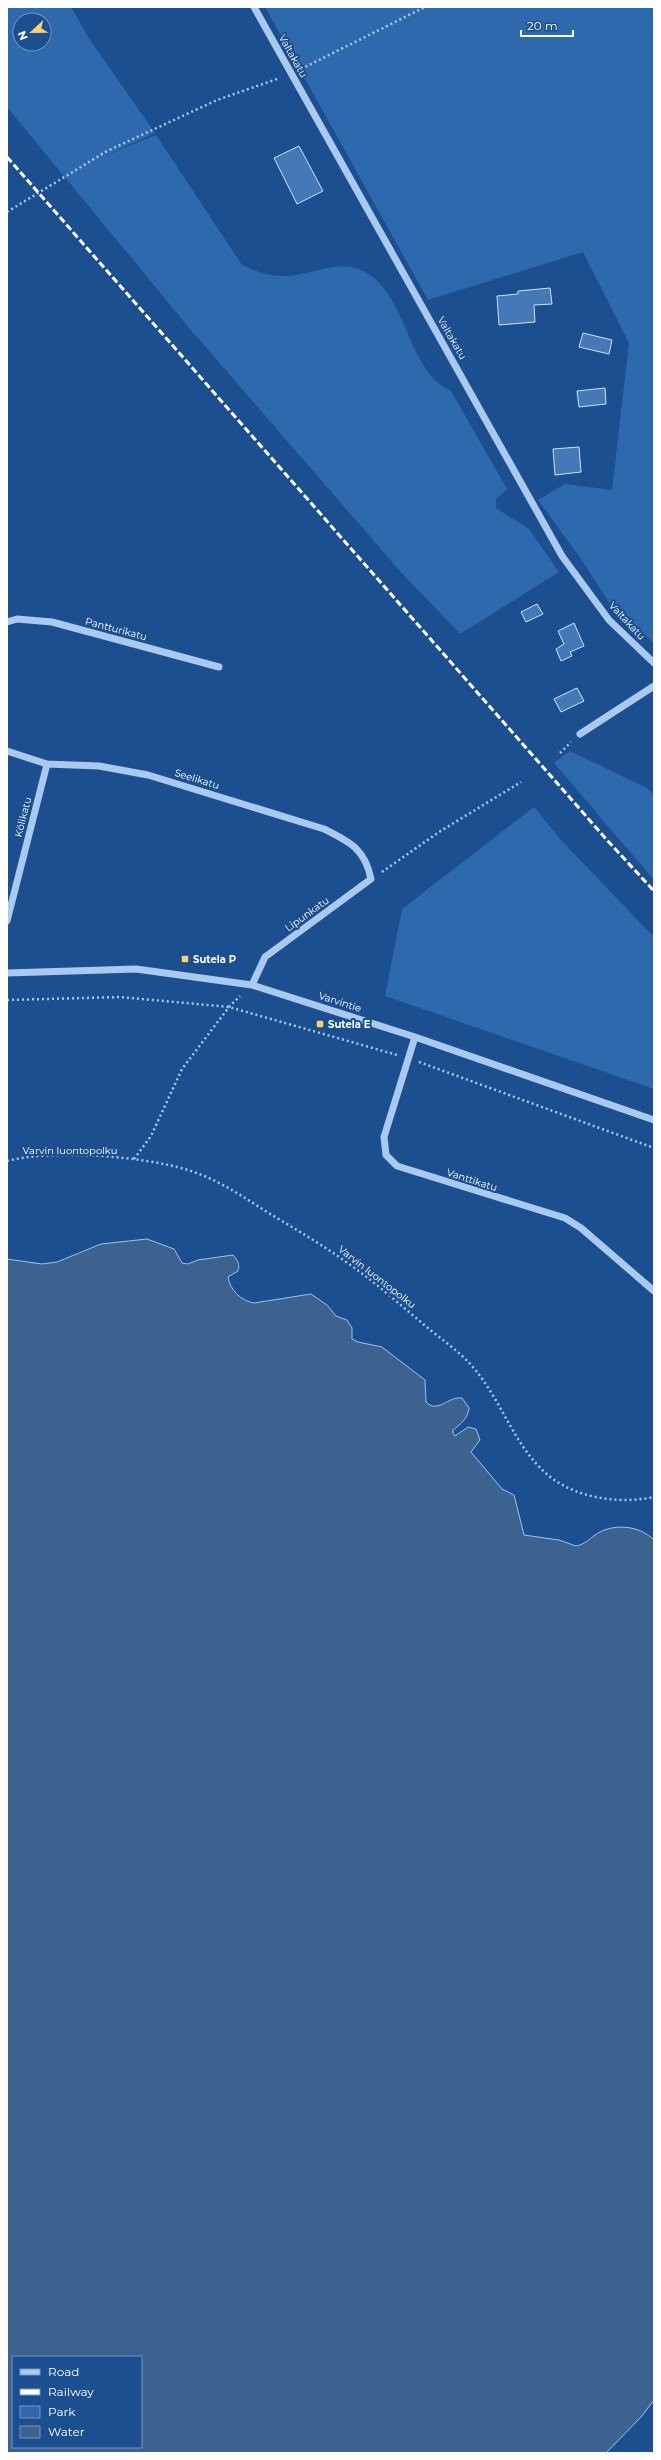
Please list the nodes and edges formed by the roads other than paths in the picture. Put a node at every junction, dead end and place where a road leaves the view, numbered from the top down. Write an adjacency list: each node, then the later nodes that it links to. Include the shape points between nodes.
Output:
1 (254, 7): 3 (street, Valtakatu, via 562,556 609,620)
2 (7, 622): 4 (street, Pantturikatu, via 17,619 52,622)
3 (654, 663)
4 (219, 667)
5 (654, 686): 6 (street)
6 (580, 734)
7 (7, 751): 8 (street, Seelikatu)
8 (47, 764): 9 (street, Seelikatu, via 99,766 148,774 324,829 350,842 368,862); 10 (street, Kölikatu)
9 (371, 879): 12 (street, Lipunkatu, via 265,957)
10 (7, 921)
11 (7, 973): 12 (street, Varvintie, via 136,969)
12 (252, 985): 13 (street, Varvintie)
13 (415, 1037): 14 (street, Varvintie); 15 (street, Vanttikatu, via 384,1137 386,1155 391,1162 497,1199 565,1218 581,1228)
14 (654, 1120)
15 (654, 1291)

